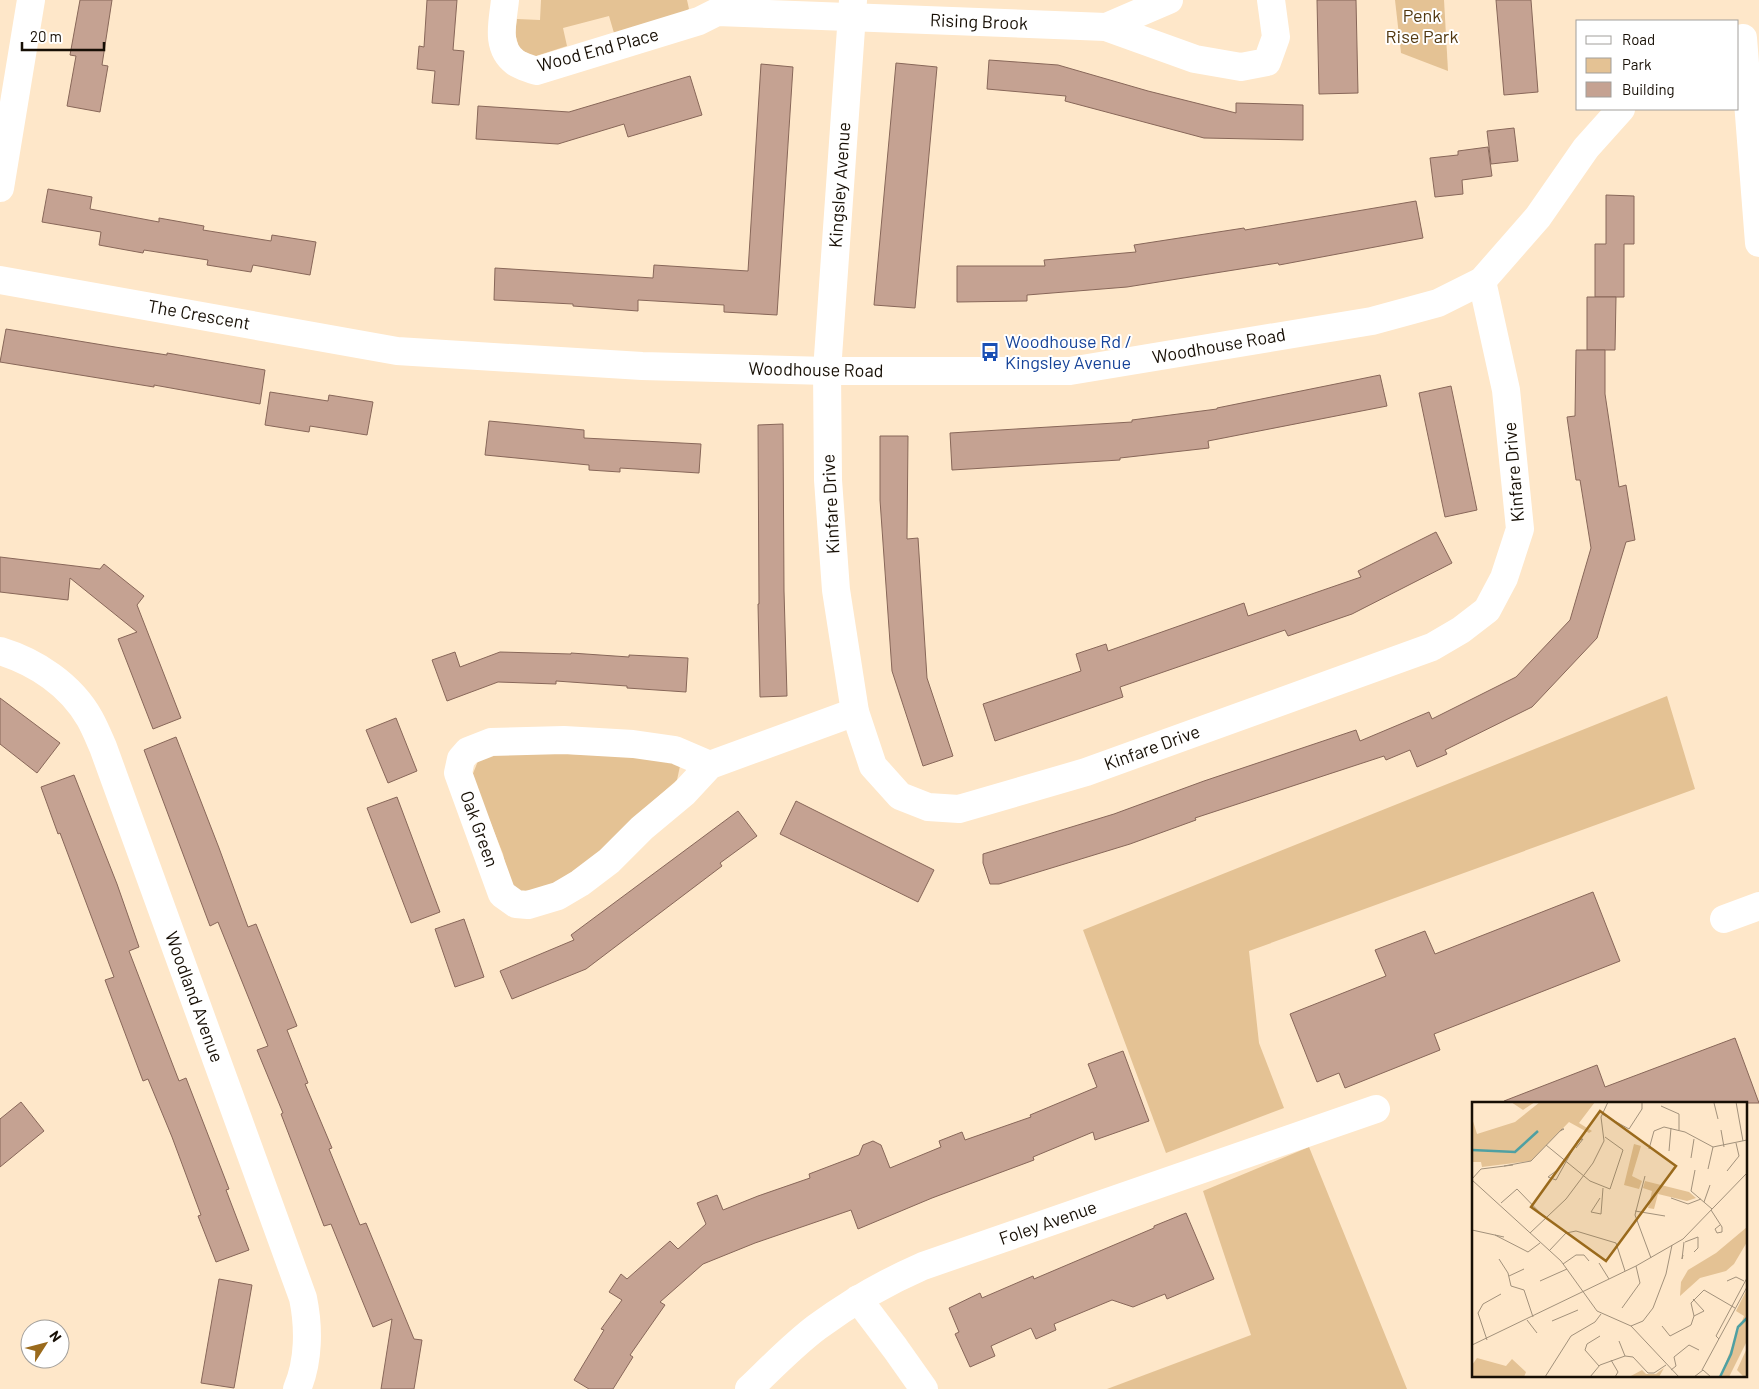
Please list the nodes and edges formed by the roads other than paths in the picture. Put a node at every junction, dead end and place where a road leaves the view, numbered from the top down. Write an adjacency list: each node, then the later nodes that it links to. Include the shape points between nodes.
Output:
1 (31, 0): 10 (street)
2 (505, 0): 5 (street, Wood End Place, via 501,40 506,54 516,63 536,71 699,21)
3 (1169, 0): 7 (street, Rising Brook)
4 (1271, 0): 7 (street, Rising Brook, via 1276,37 1267,62 1241,67 1196,59)
5 (710, 6): 6 (street, Wood End Place)
6 (852, 9): 7 (street, Rising Brook); 15 (street, Kingsley Avenue)
7 (1106, 27)
8 (1747, 37): 11 (street)
9 (1621, 110): 13 (street, Woodhouse Road, via 1586,148 1538,217)
10 (0, 188)
11 (1759, 243)
12 (0, 280): 14 (street, The Crescent)
13 (1482, 282): 15 (street, Woodhouse Road, via 1438,303 1372,320 1070,371); 17 (street, Kinfare Drive, via 1506,390 1520,529 1504,578 1487,610 1461,630 1423,650 1086,772 959,809 928,807 900,796 873,766)
14 (397, 351): 15 (street, Woodhouse Road, via 642,366)
15 (827, 371): 17 (street, Kinfare Drive, via 828,480 836,590)
16 (0, 651): 23 (street, Woodland Avenue, via 40,667 67,690 90,718 103,747 304,1298 308,1320 306,1352)
17 (855, 712): 18 (street, Oak Green)
18 (710, 764): 18 (street, Oak Green, via 684,793 580,883 558,896 528,905 516,904 502,894 458,773 460,759 468,751 491,742 564,740 633,744 675,750)
19 (1759, 907): 20 (street)
20 (1724, 918)
21 (1376, 1109): 22 (street, Foley Avenue, via 923,1266)
22 (858, 1299): 24 (street, Foley Avenue, via 816,1328); 25 (street)
23 (297, 1389)
24 (749, 1389)
25 (924, 1389)

